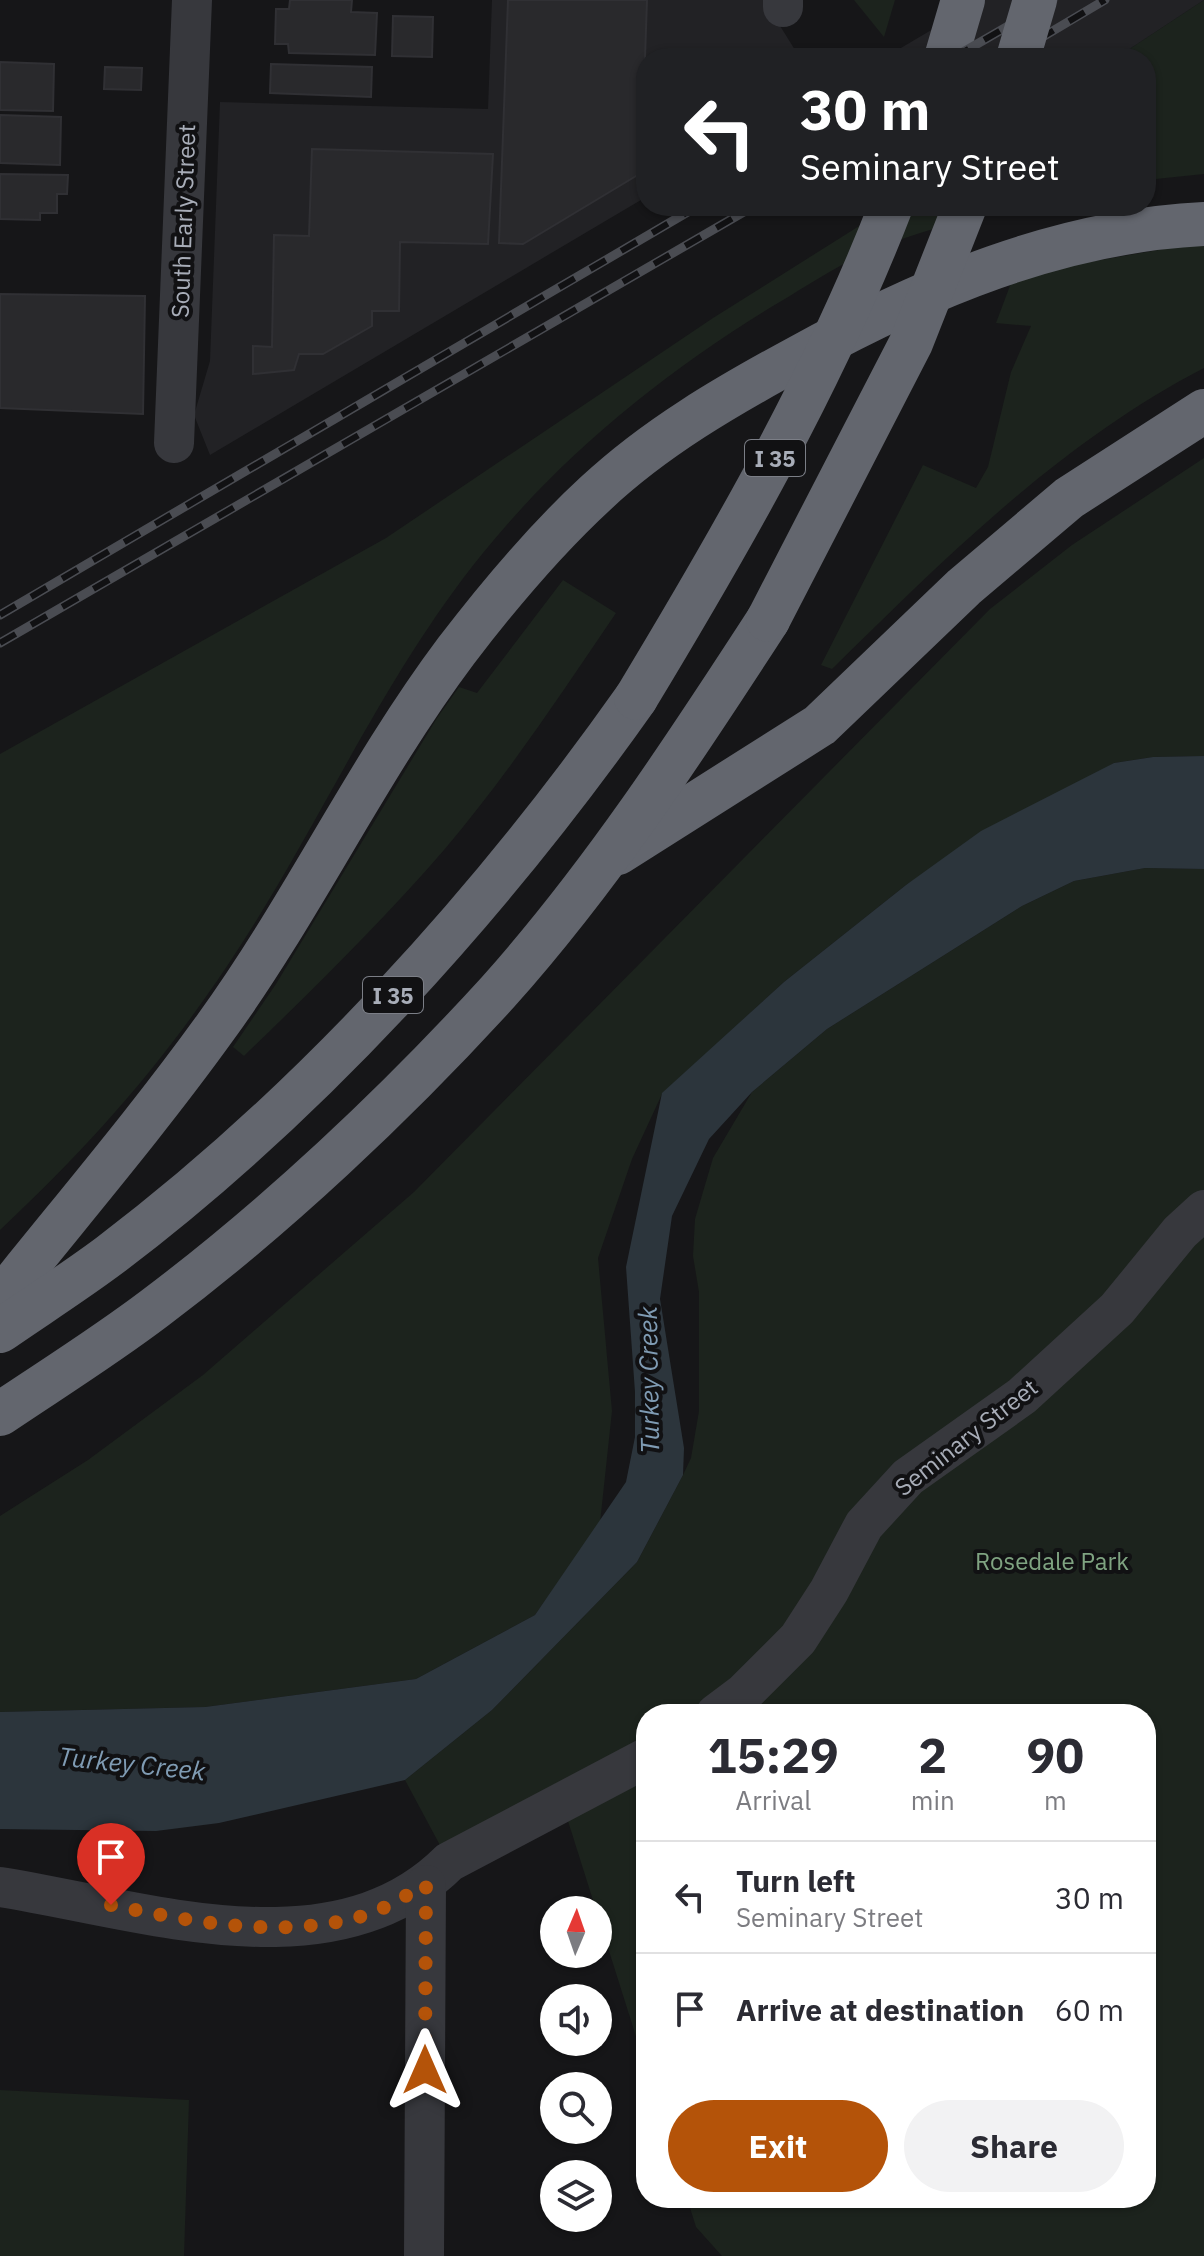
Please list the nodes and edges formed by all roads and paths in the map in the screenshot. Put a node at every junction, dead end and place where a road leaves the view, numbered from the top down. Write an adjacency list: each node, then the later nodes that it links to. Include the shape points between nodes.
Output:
1 (192, 0): 10 (street, South Early Street)
2 (963, 0): 4 (highway)
3 (1035, 0): 5 (highway, bridge)
4 (949, 48)
5 (1021, 48)
6 (887, 216): 14 (highway, I 35, bridge, via 805,401 729,544 636,698 581,775 479,903 359,1033 241,1144 110,1255)
7 (961, 216): 11 (highway, I 35, bridge, via 911,343 768,620)
8 (1204, 224): 13 (highway, via 1151,226 1060,245 922,295 844,332 679,426 596,493 523,569 456,652 374,771 215,1028)
9 (1204, 411): 11 (highway, via 1069,498 964,587 820,725)
10 (174, 443)
11 (599, 865): 15 (highway, I 35, via 498,992 354,1137 249,1233 154,1309)
12 (1204, 1210): 16 (street, Seminary Street, via 1117,1309 1022,1396 908,1477 864,1525 798,1639)
13 (0, 1300)
14 (0, 1331)
15 (0, 1414)
16 (729, 1704)
17 (636, 1763): 18 (street, via 449,1862)
18 (426, 1885): 19 (street, via 367,1915 263,1928 195,1922); 20 (street)
19 (0, 1887)
20 (424, 2256)

